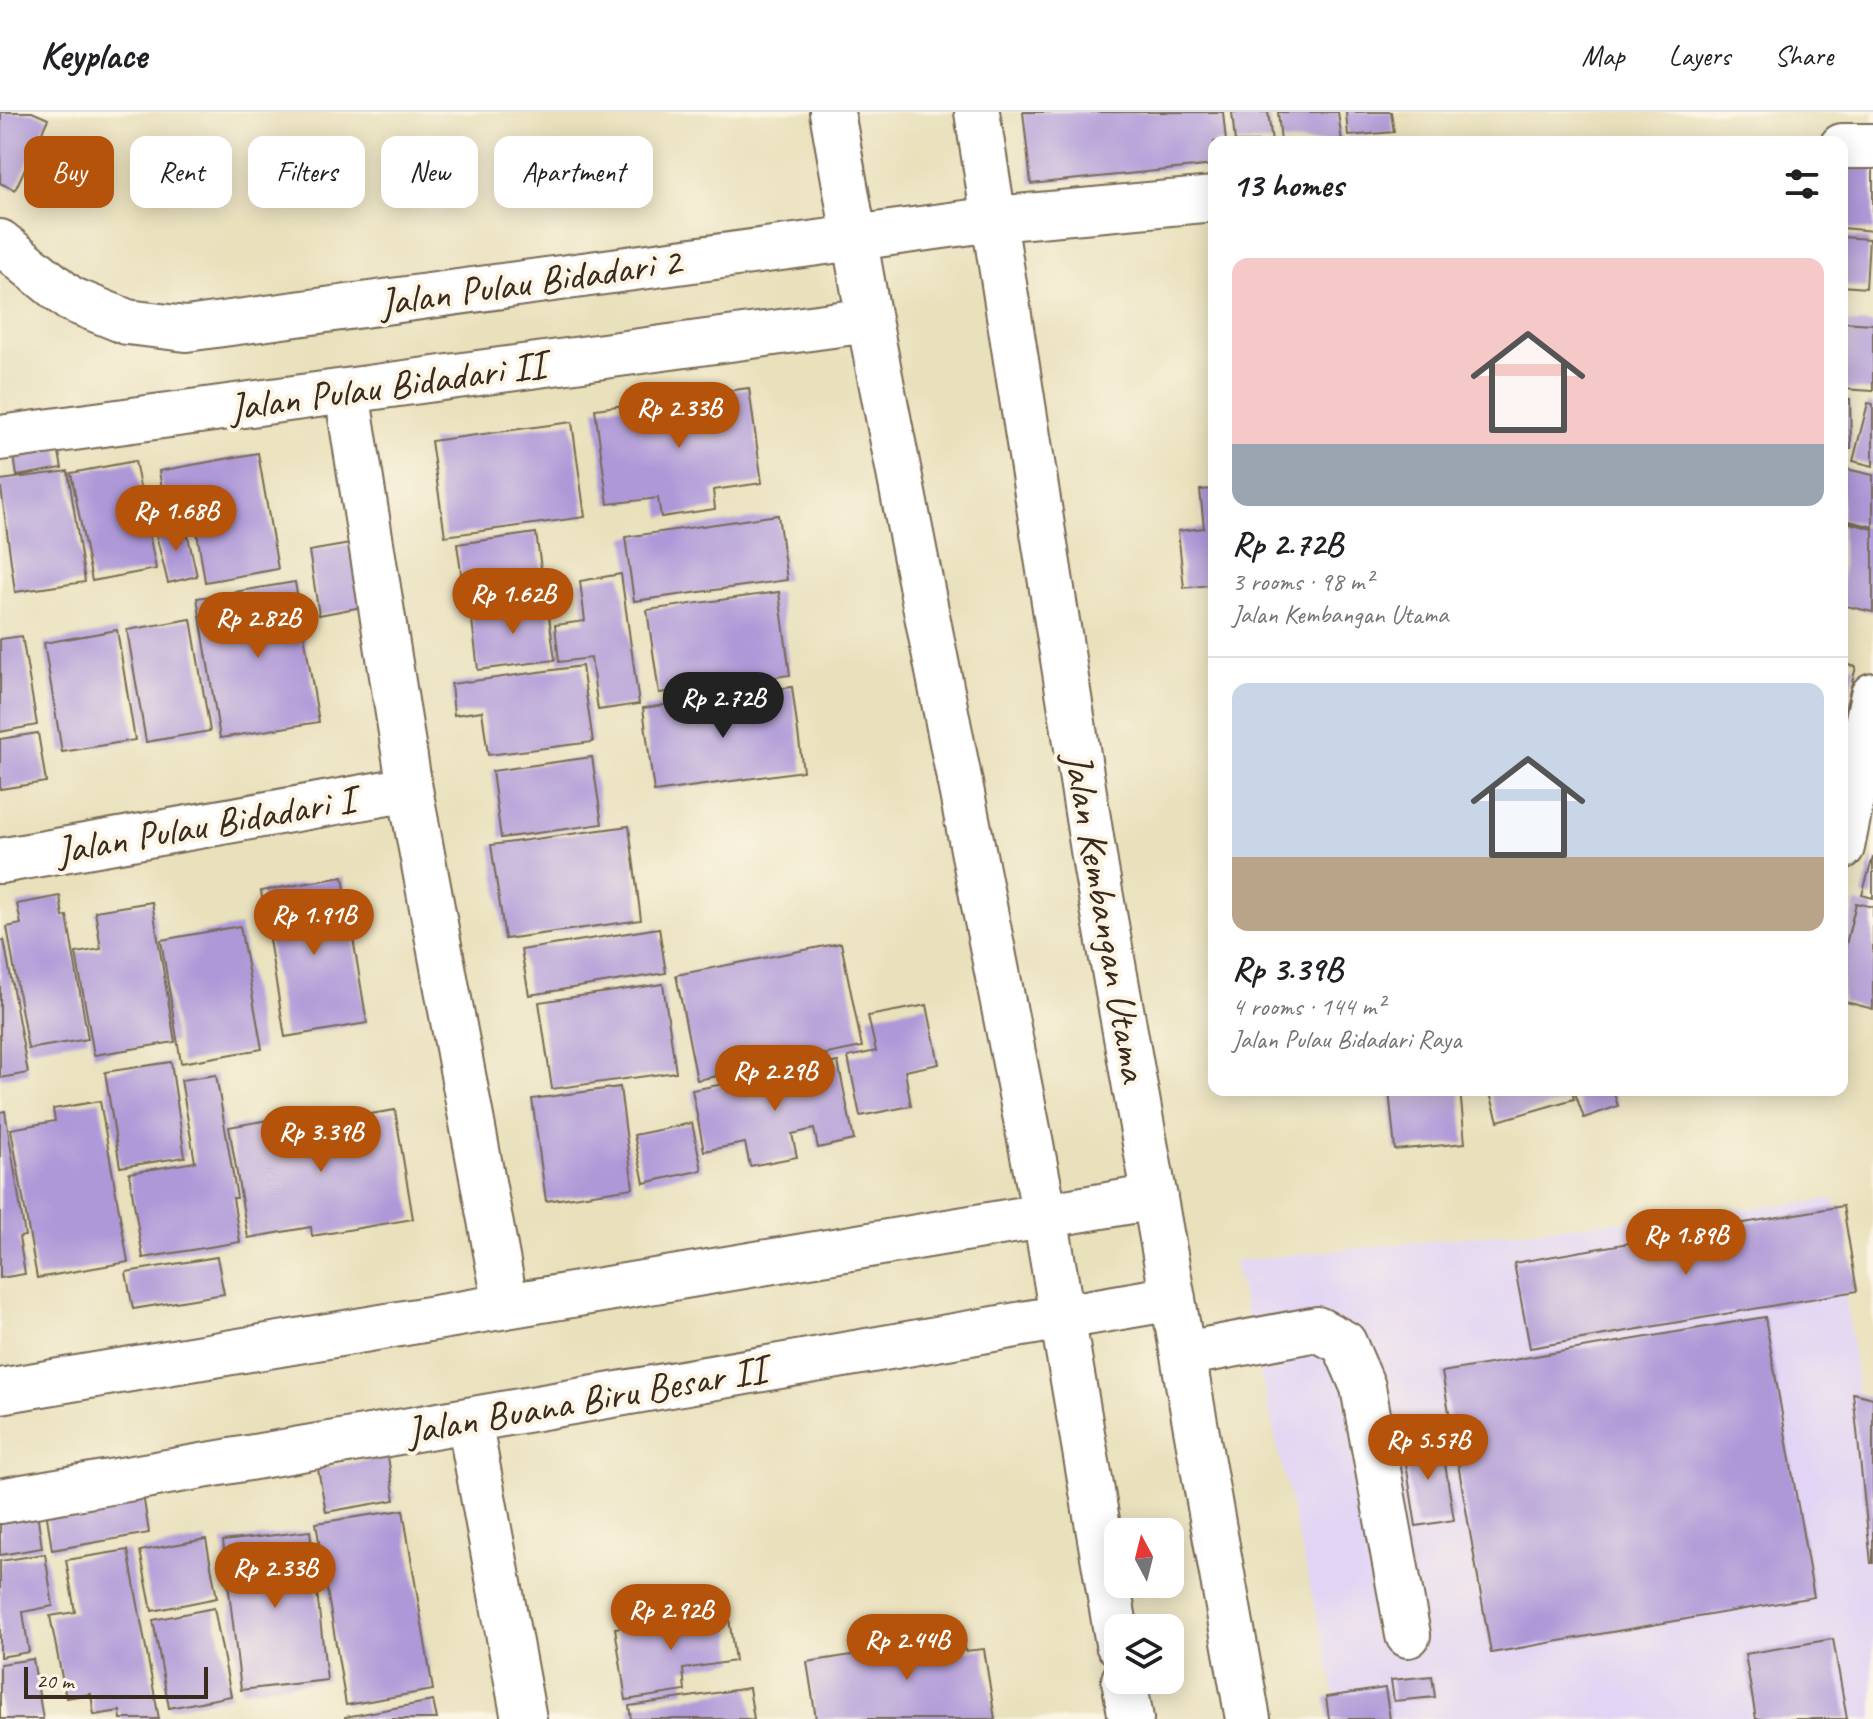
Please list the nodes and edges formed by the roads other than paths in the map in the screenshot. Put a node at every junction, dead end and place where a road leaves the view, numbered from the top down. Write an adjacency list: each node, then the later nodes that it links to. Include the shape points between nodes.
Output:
1 (832, 112): 9 (street)
2 (977, 112): 8 (street, Jalan Kembangan Utama)
3 (1831, 112): 4 (street)
4 (1832, 136)
5 (1848, 146): 6 (street)
6 (1873, 146)
7 (1208, 200): 8 (street, Jalan Pulau Bidadari 2)
8 (994, 219): 9 (street, Jalan Pulau Bidadari 2); 18 (street, Jalan Kembangan Utama, via 1096,869)
9 (855, 237): 10 (street, Jalan Pulau Bidadari 2, via 186,329 127,322 70,299); 11 (street)
10 (0, 242)
11 (869, 320): 12 (street, Jalan Pulau Bidadari II); 19 (street)
12 (347, 392): 13 (street, Jalan Pulau Bidadari II); 15 (street)
13 (0, 438)
14 (1873, 695): 16 (street)
15 (410, 789): 17 (street, Jalan Pulau Bidadari I); 21 (street)
16 (1848, 818)
17 (0, 861)
18 (1155, 1197): 19 (street); 20 (street, Jalan Kembangan Utama)
19 (1045, 1216): 21 (street); 22 (street)
20 (1173, 1298): 22 (street, Jalan Buana Biru Besar II); 23 (street, Jalan Kembangan Utama)
21 (506, 1306): 24 (street)
22 (1062, 1318): 25 (street, Jalan Buana Biru Besar II); 27 (street)
23 (1184, 1354): 28 (street, via 1317,1329 1344,1343 1363,1387); 32 (street, Jalan Kembangan Utama)
24 (0, 1391)
25 (469, 1420): 26 (street, Jalan Buana Biru Besar II); 30 (street)
26 (0, 1501)
27 (1113, 1614)
28 (1408, 1635)
29 (1127, 1694): 31 (street)
30 (524, 1719)
31 (1131, 1719)
32 (1248, 1719)

